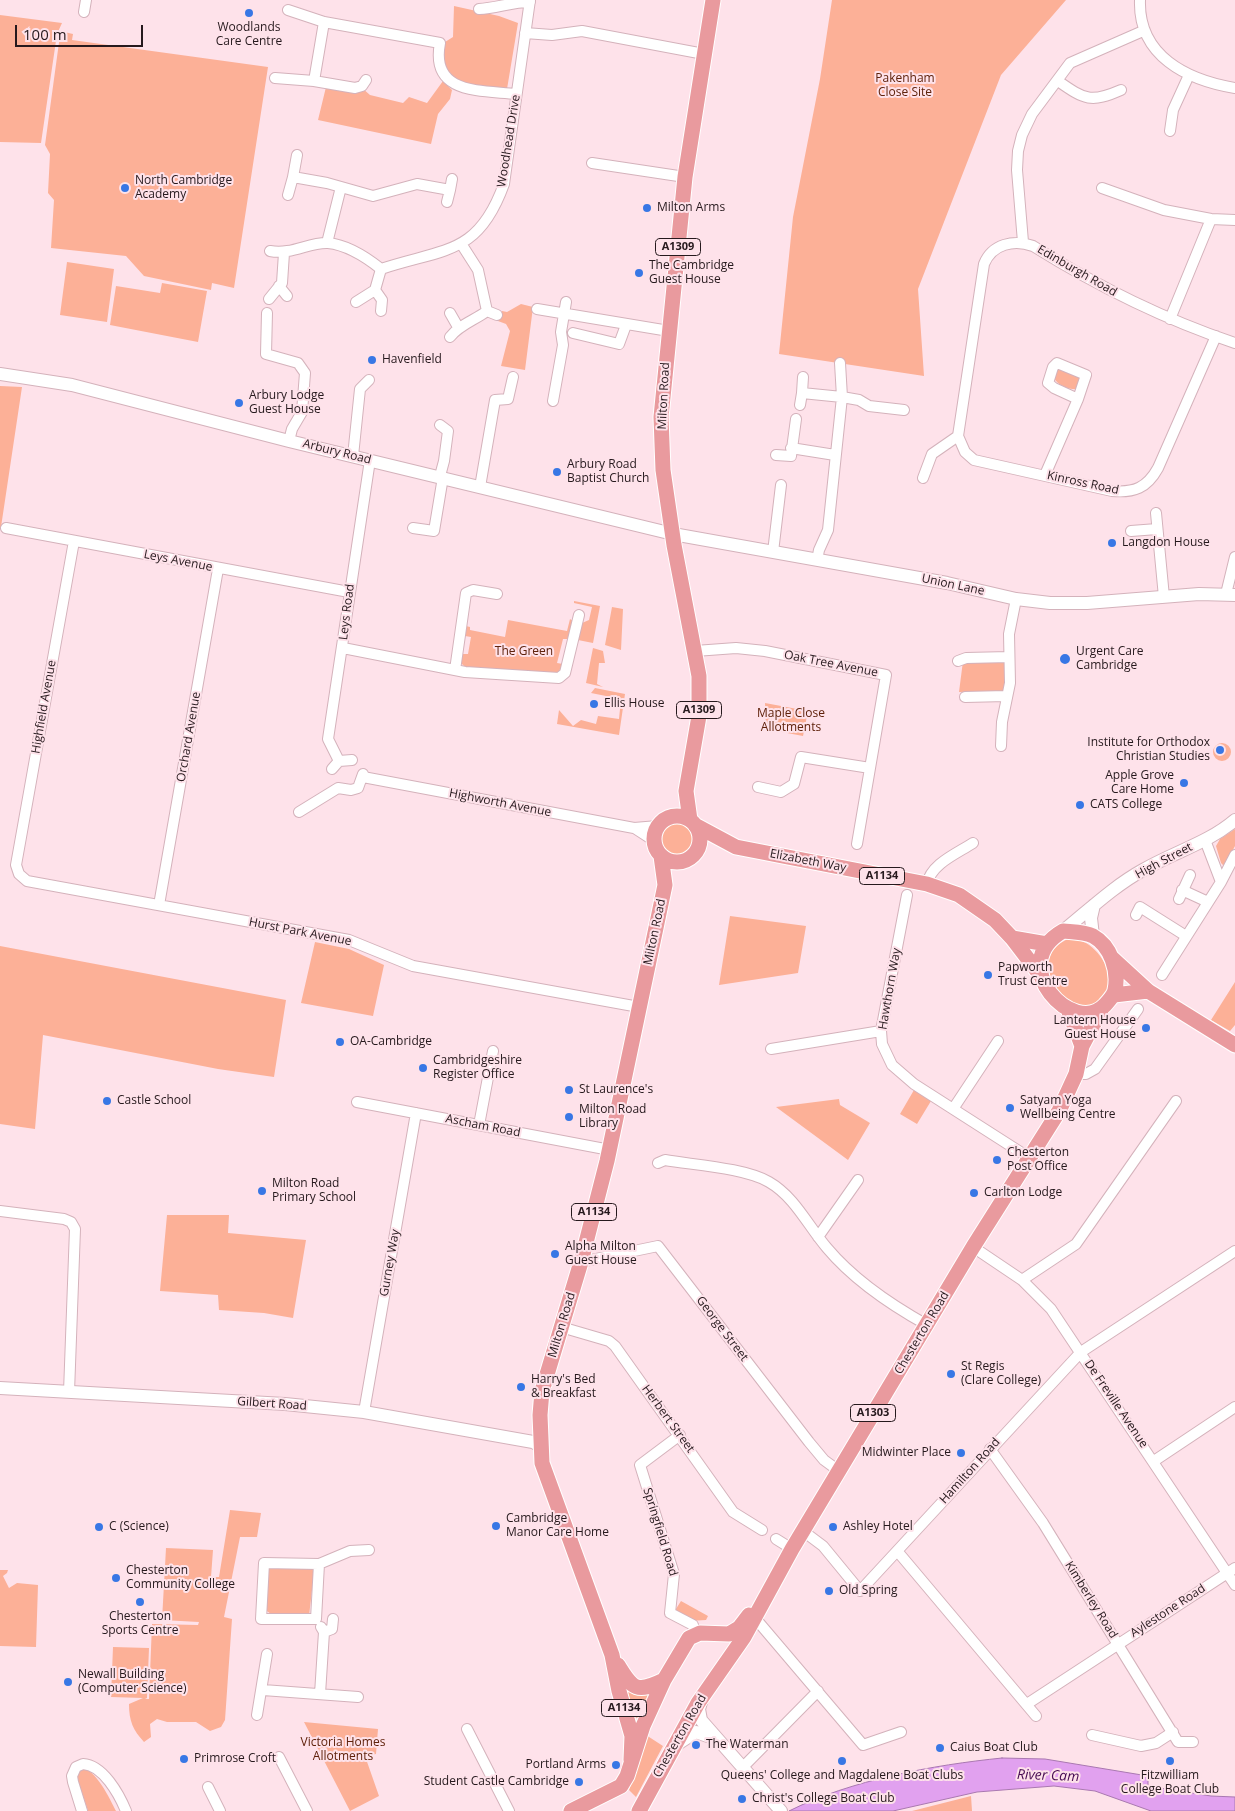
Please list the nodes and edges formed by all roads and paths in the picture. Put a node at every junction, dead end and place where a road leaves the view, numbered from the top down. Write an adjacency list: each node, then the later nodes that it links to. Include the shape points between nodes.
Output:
1 (86, 0): 7 (street)
2 (712, 0): 11 (main road, Milton Road / A1309)
3 (1140, 0): 9 (street)
4 (530, 1): 5 (street); 10 (street, Woodhead Drive)
5 (479, 9)
6 (288, 10): 8 (street)
7 (84, 12)
8 (324, 22): 15 (street); 19 (street, via 440,43 438,62 442,72 455,86)
9 (1143, 31): 12 (street, via 1168,61); 16 (street, Edinburgh Road, via 1077,59 1064,70)
10 (525, 33): 11 (street, via 552,35 582,31); 19 (street, Woodhead Drive)
11 (704, 54): 24 (main road, Milton Road / A1309)
12 (1189, 75): 17 (street); 20 (street, via 1174,110)
13 (275, 78): 15 (street)
14 (366, 80): 15 (street, via 356,88)
15 (314, 81)
16 (1058, 81): 18 (street, via 1090,98 1098,99); 33 (street, Edinburgh Road, via 1032,114 1018,151)
17 (1232, 88)
18 (1121, 90)
19 (516, 94): 35 (street, Woodhead Drive, via 504,184 494,210 483,226)
20 (1170, 131)
21 (297, 155): 23 (street)
22 (592, 163): 24 (street)
23 (292, 177): 26 (street); 29 (street)
24 (685, 177): 55 (main road, Milton Road / A1309)
25 (452, 179): 28 (street)
26 (341, 187): 28 (street, via 374,196 417,184); 34 (street)
27 (1102, 188): 31 (street, via 1123,192 1164,210)
28 (450, 190): 30 (street)
29 (288, 195)
30 (447, 202)
31 (1211, 219): 32 (street); 52 (street)
32 (1235, 220)
33 (1023, 242): 52 (street, Edinburgh Road, via 1123,298); 73 (street, via 997,247 984,264)
34 (328, 243): 37 (street); 38 (street, via 353,251)
35 (462, 245): 38 (street, Woodhead Drive); 47 (street, via 478,270)
36 (270, 251): 37 (street)
37 (284, 253): 39 (street, via 282,283)
38 (381, 269): 40 (street)
39 (279, 286): 41 (street); 42 (street)
40 (376, 290): 43 (street); 46 (street, via 382,300)
41 (287, 296)
42 (269, 298)
43 (356, 302)
44 (566, 302): 50 (street)
45 (537, 309): 50 (street)
46 (381, 311)
47 (487, 311): 51 (street); 54 (street)
48 (267, 313): 74 (street, via 266,354 298,363 305,373 302,412)
49 (450, 313): 54 (street)
50 (564, 314): 53 (street); 68 (street, via 563,345)
51 (497, 315)
52 (1170, 319): 57 (street, Edinburgh Road)
53 (626, 325): 55 (street); 56 (street, via 619,344)
54 (458, 328): 58 (street)
55 (669, 331): 90 (main road, Milton Road / A1309, via 662,453)
56 (573, 333)
57 (1216, 336): 59 (street, Edinburgh Road); 80 (street, Kinross Road, via 1152,479 1140,489 1112,491)
58 (450, 337)
59 (1235, 343)
60 (840, 363): 66 (street)
61 (0, 374): 74 (street, Arbury Road, via 72,385)
62 (513, 377): 84 (street, via 508,398 495,400)
63 (803, 378): 65 (street)
64 (369, 380): 78 (street, via 360,389)
65 (802, 393): 66 (street); 69 (street)
66 (842, 397): 70 (street, via 859,400 869,406); 77 (street)
67 (1078, 399): 80 (street)
68 (554, 401)
69 (800, 404)
70 (904, 410)
71 (796, 419): 75 (street)
72 (440, 426): 81 (street, via 448,431)
73 (958, 436): 80 (street, Kinross Road, via 965,452 974,460); 82 (street, via 932,454)
74 (289, 441): 78 (street, Arbury Road)
75 (792, 448): 76 (street, via 790,456); 77 (street)
76 (776, 455)
77 (835, 455): 94 (street, via 828,530)
78 (353, 456): 79 (street, Arbury Road)
79 (370, 460): 81 (street, Arbury Road); 96 (street, Leys Road)
80 (1046, 475)
81 (442, 477): 84 (street, Arbury Road); 87 (street, via 434,530)
82 (923, 478)
83 (780, 485): 92 (street)
84 (480, 487): 90 (street, Arbury Road)
85 (1156, 513): 88 (street)
86 (6, 528): 91 (street, Leys Avenue)
87 (413, 528)
88 (1158, 529): 89 (street); 99 (street)
89 (1131, 531)
90 (673, 534): 92 (street, Union Lane); 103 (main road, Milton Road / A1309)
91 (74, 541): 95 (street, Leys Avenue); 128 (street, Highfield Avenue, via 16,865)
92 (773, 552): 94 (street, Union Lane)
93 (1235, 557): 98 (street)
94 (817, 560): 100 (street, Union Lane)
95 (218, 568): 96 (street, Leys Avenue); 135 (street, Orchard Avenue)
96 (349, 592): 102 (street, Leys Road)
97 (497, 594): 106 (street, via 473,590 466,593)
98 (1231, 594): 99 (street, Union Lane)
99 (1164, 597): 100 (street, Union Lane, via 1050,604)
100 (1016, 599): 104 (street, via 1009,634)
101 (579, 615): 106 (street, via 565,673 561,677)
102 (343, 648): 106 (street); 111 (street, Leys Road, via 328,740)
103 (695, 651): 112 (street, Oak Tree Avenue, via 736,648 765,651 886,675); 115 (main road, Milton Road / A1309, via 700,676 700,703)
104 (1009, 657): 105 (street); 107 (street, via 1010,683)
105 (958, 661)
106 (455, 670)
107 (1006, 696): 108 (street); 109 (street)
108 (965, 697)
109 (1002, 746)
110 (352, 760): 111 (street)
111 (339, 761): 113 (street)
112 (870, 768): 114 (street, via 801,757 794,784 781,792); 122 (street, Oak Tree Avenue)
113 (332, 769)
114 (758, 788)
115 (686, 791): 118 (main road, Milton Road / A1309); 119 (main road, Milton Road / A1309)
116 (299, 812): 119 (street, Highworth Avenue, via 338,788 358,788 363,776 636,829)
117 (1235, 820): 120 (street, High Street)
118 (692, 822): 119 (main road, A1134, via 682,816); 123 (main road, Elizabeth Way / A1134); 124 (main road, via 700,841)
119 (660, 828): 126 (main road, A1134, via 656,849)
120 (1205, 840): 130 (street); 136 (street, High Street, via 1141,871)
121 (973, 843): 131 (street, via 936,867 929,874)
122 (856, 844)
123 (736, 847): 124 (main road, Elizabeth Way / A1134); 131 (main road, Elizabeth Way / A1134)
124 (696, 852): 127 (main road, A1134)
125 (1235, 855): 130 (street)
126 (661, 856): 127 (main road, via 672,862); 132 (main road, Milton Road / A1134)
127 (681, 862): 132 (main road, Milton Road / A1134)
128 (19, 874): 135 (street, Hurst Park Avenue, via 27,881)
129 (1190, 875): 134 (street, via 1181,894)
130 (1221, 882): 134 (street)
131 (927, 884): 141 (main road, Elizabeth Way / A1134, via 959,895 980,907)
132 (665, 885): 148 (main road, Milton Road / A1134)
133 (907, 896): 152 (street, Hawthorn Way)
134 (1208, 902): 140 (street)
135 (160, 905): 148 (street, Hurst Park Avenue, via 349,940 414,966)
136 (1094, 905): 138 (street, High Street); 139 (street, via 1091,918)
137 (1136, 915): 140 (street, via 1140,907)
138 (1063, 931): 139 (main road); 142 (main road)
139 (1093, 936): 143 (main road)
140 (1186, 936): 144 (street)
141 (1012, 938): 142 (main road); 145 (main road, Elizabeth Way / A1134)
142 (1047, 944): 145 (main road, via 1042,953)
143 (1111, 958): 146 (main road); 147 (main road, via 1116,972)
144 (1162, 975)
145 (1041, 976): 150 (main road, via 1047,989)
146 (1148, 991): 147 (main road); 154 (main road)
147 (1114, 995): 149 (main road)
148 (639, 1007): 164 (main road, Milton Road / A1134)
149 (1102, 1008): 150 (main road, via 1084,1014); 155 (main road, Chesterton Road / A1303)
150 (1068, 1009): 155 (main road)
151 (1138, 1009): 158 (street, via 1095,1069 1086,1074)
152 (881, 1031): 156 (street); 161 (street, Hawthorn Way, via 882,1044 892,1065 914,1084)
153 (998, 1041): 161 (street)
154 (1235, 1045)
155 (1082, 1046): 158 (main road, Chesterton Road / A1303)
156 (771, 1049)
157 (493, 1051): 163 (street)
158 (1076, 1074): 165 (main road, Chesterton Road / A1303, via 1059,1111)
159 (1176, 1101): 173 (street, via 1076,1244)
160 (357, 1102): 162 (street, Ascham Road)
161 (953, 1108): 165 (street, Hawthorn Way)
162 (416, 1113): 163 (street, Ascham Road); 180 (street, Gurney Way)
163 (479, 1125): 164 (street, Ascham Road)
164 (610, 1150): 172 (main road, Milton Road / A1134)
165 (1028, 1157): 170 (main road, Chesterton Road / A1303)
166 (658, 1163): 169 (street, via 665,1160 746,1173 769,1182 802,1212)
167 (858, 1180): 169 (street)
168 (0, 1210): 178 (street, via 64,1219 75,1228)
169 (818, 1237): 174 (street, via 863,1282)
170 (973, 1246): 173 (street, De Freville Avenue); 174 (main road, Chesterton Road / A1303)
171 (1235, 1251): 176 (street, Hamilton Road)
172 (581, 1262): 175 (main road, Milton Road / A1134); 185 (street, George Street, via 658,1246 824,1460)
173 (1022, 1280): 176 (street, De Freville Avenue, via 1051,1309)
174 (926, 1325): 185 (main road, Chesterton Road / A1303)
175 (561, 1327): 181 (street, Herbert Street, via 615,1346); 182 (main road, Milton Road / A1134, via 542,1391)
176 (1081, 1352): 183 (street, Hamilton Road); 184 (street, De Freville Avenue)
177 (0, 1388): 178 (street, Gilbert Road)
178 (69, 1392): 180 (street, Gilbert Road, via 285,1404)
179 (1235, 1407): 184 (street)
180 (364, 1412): 182 (street, Gilbert Road, via 533,1442)
181 (680, 1435): 186 (street, Herbert Street, via 733,1512); 200 (street, Springfield Road, via 640,1465 674,1574 670,1613 693,1625)
182 (540, 1446): 203 (main road, Milton Road / A1134, via 545,1474)
183 (990, 1449): 191 (street, Hamilton Road); 201 (street, Kimberley Road, via 1043,1524)
184 (1154, 1460): 193 (street, De Freville Avenue)
185 (839, 1471): 187 (main road, Chesterton Road / A1303)
186 (762, 1530)
187 (803, 1531): 189 (main road, Chesterton Road / A1303); 191 (street, Hamilton Road, via 823,1546 860,1591)
188 (776, 1539): 189 (street)
189 (792, 1549): 195 (main road, Chesterton Road / A1303)
190 (368, 1550): 192 (street, via 350,1551)
191 (898, 1552): 211 (street)
192 (319, 1564): 197 (street); 197 (street, via 264,1562 261,1619)
193 (1231, 1571): 194 (street, De Freville Avenue); 201 (street, Aylestone Road)
194 (1235, 1585)
195 (768, 1592): 196 (main road, A1303); 200 (main road, A1303, via 739,1628 729,1634)
196 (755, 1618): 204 (main road, A1303); 207 (street)
197 (316, 1619): 199 (street)
198 (332, 1620): 199 (street, via 332,1629)
199 (324, 1632): 208 (street)
200 (700, 1633): 204 (main road, via 718,1641 724,1650); 205 (main road, A1134, via 689,1638)
201 (1118, 1643): 211 (street, Aylestone Road); 216 (street, Kimberley Road)
202 (267, 1654): 206 (street)
203 (612, 1655): 205 (main road, via 630,1685 645,1688); 222 (main road, Milton Road / A1134, via 632,1736)
204 (725, 1663): 210 (main road, Chesterton Road)
205 (664, 1680): 222 (main road, A1134)
206 (263, 1690): 208 (street); 212 (street)
207 (818, 1691): 215 (street, via 863,1745); 223 (street)
208 (320, 1694): 209 (street)
209 (358, 1697)
210 (703, 1697): 218 (street, via 700,1716); 220 (main road, Chesterton Road)
211 (1027, 1704): 213 (street)
212 (257, 1715)
213 (1036, 1716)
214 (467, 1729): 230 (street)
215 (901, 1732)
216 (1173, 1732): 217 (street, via 1156,1743 1141,1746); 219 (street, via 1178,1742)
217 (1092, 1735)
218 (718, 1740): 220 (street, via 696,1732 680,1740); 223 (street)
219 (1193, 1742)
220 (670, 1752): 232 (main road, Chesterton Road)
221 (279, 1757): 229 (street)
222 (632, 1760): 231 (main road, A1134, via 621,1786)
223 (742, 1768): 225 (street)
224 (208, 1787): 228 (street)
225 (780, 1810)
226 (82, 1811): 227 (street, via 72,1776 76,1767 83,1764 96,1769 113,1786)
227 (126, 1811)
228 (220, 1811)
229 (307, 1811)
230 (509, 1811)
231 (571, 1811)
232 (639, 1811)

